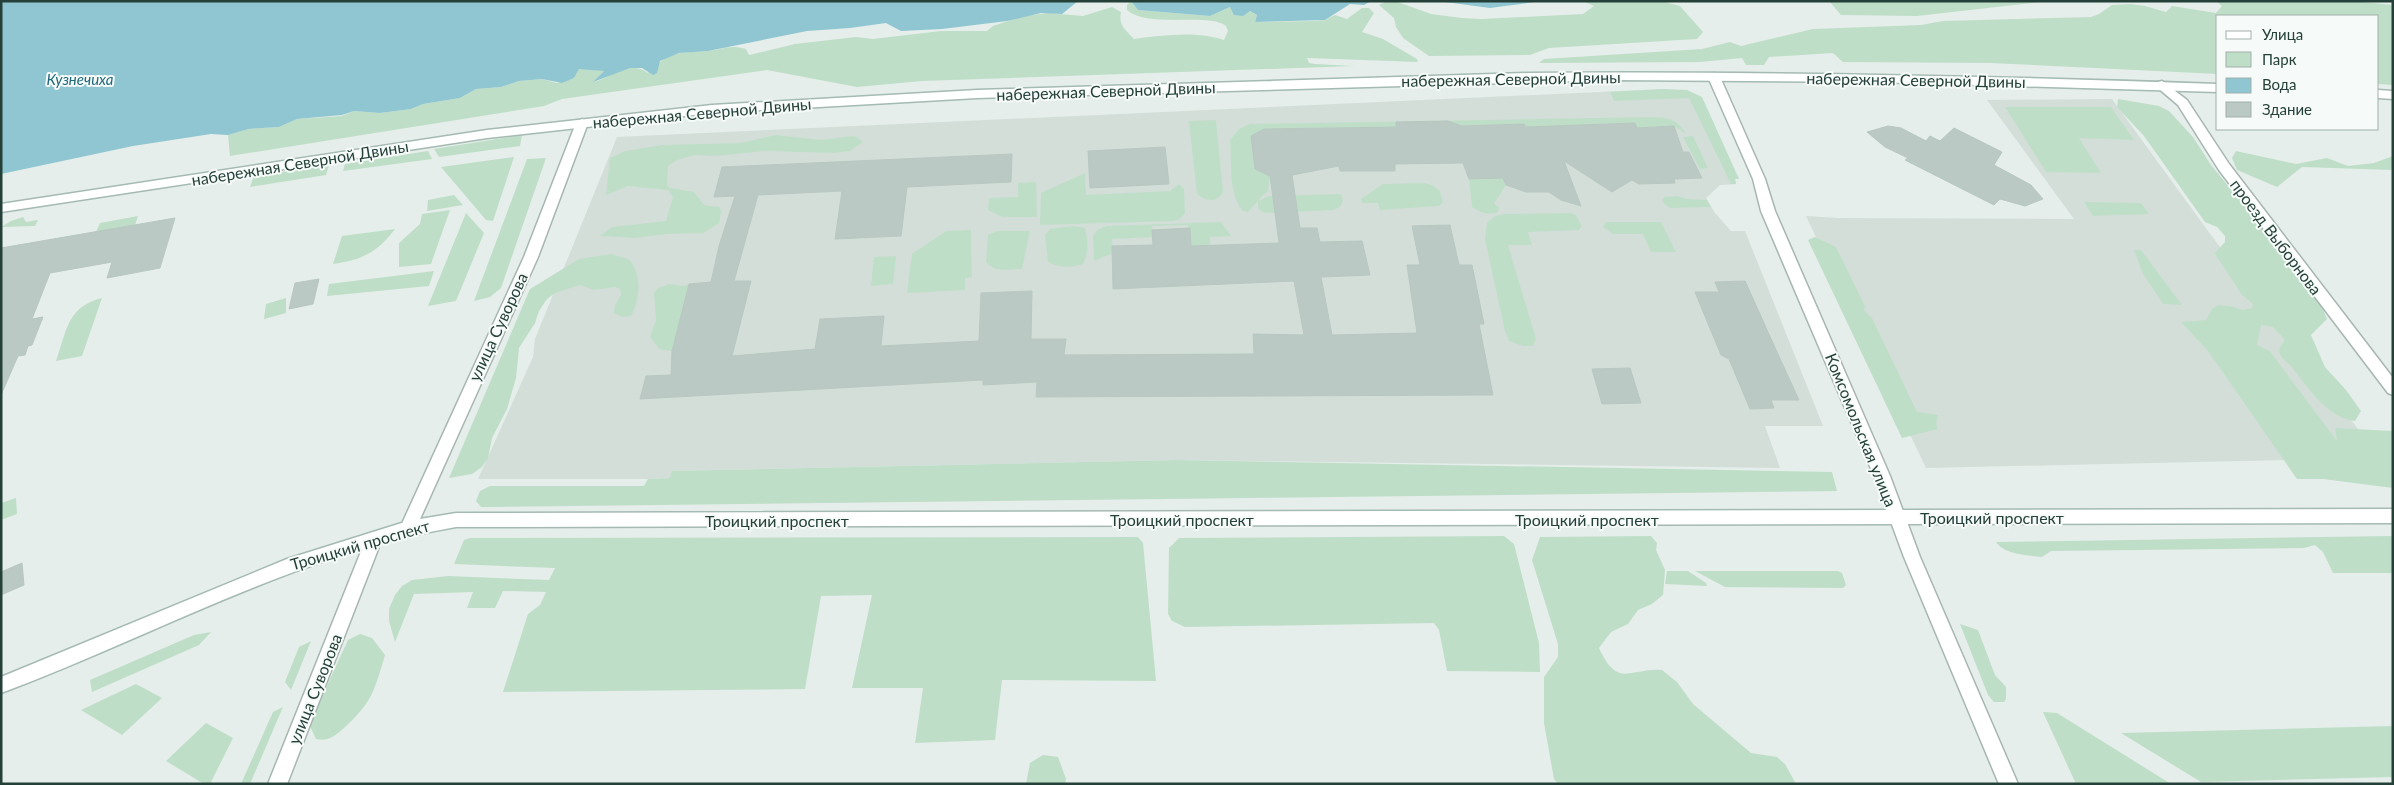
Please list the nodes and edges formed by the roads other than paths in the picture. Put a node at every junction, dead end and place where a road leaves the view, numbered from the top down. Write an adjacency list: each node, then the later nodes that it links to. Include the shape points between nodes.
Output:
1 (1714, 77): 2 (street, набережная Северной Двины); 6 (street, набережная Северной Двины, via 1530,77 977,94 712,109); 10 (street, Комсомольская улица, via 1882,476)
2 (2162, 86): 3 (street, набережная Северной Двины); 8 (street, проезд Выборнова, via 2183,103 2224,168)
3 (2216, 88)
4 (2379, 94): 5 (street)
5 (2393, 95)
6 (582, 123): 7 (street, набережная Северной Двины, via 486,134); 11 (street, улица Суворова, via 531,257)
7 (1, 208)
8 (2393, 389)
9 (2393, 516): 10 (street, Троицкий проспект)
10 (1897, 519): 11 (street, Троицкий проспект, via 456,520); 15 (street, Комсомольская улица)
11 (408, 528): 12 (street, Троицкий проспект)
12 (374, 539): 13 (street, Троицкий проспект, via 293,564); 14 (street, улица Суворова)
13 (1, 684)
14 (277, 784)
15 (2009, 784)

